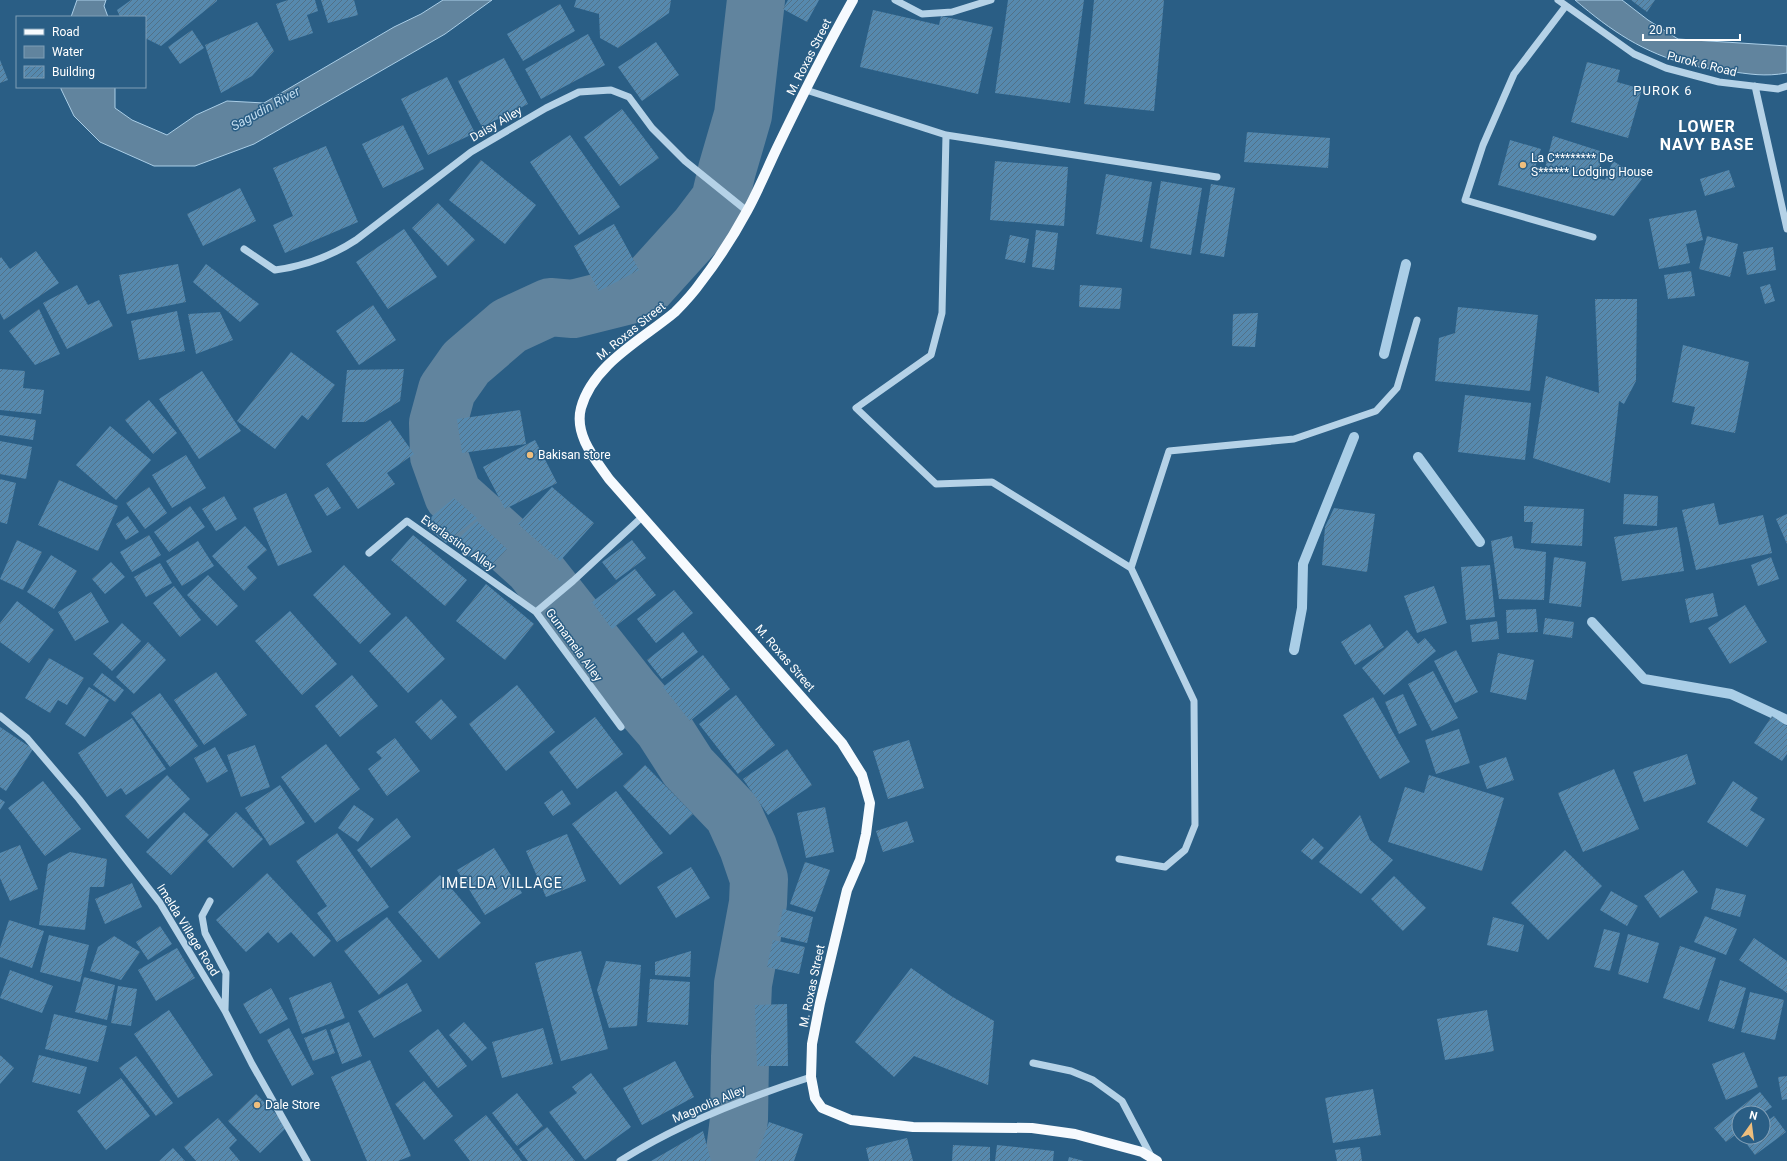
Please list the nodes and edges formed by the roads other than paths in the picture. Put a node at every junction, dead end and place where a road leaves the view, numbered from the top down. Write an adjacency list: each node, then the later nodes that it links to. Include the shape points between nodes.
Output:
1 (853, 0): 8 (main road, M. Roxas Street)
2 (895, 0): 3 (street, via 922,14 952,12)
3 (991, 0)
4 (1558, 0): 5 (street, Purok 6 Road)
5 (1565, 7): 6 (street, Purok 6 Road, via 1634,54 1666,68 1719,82); 13 (street, via 1514,74 1483,145 1466,200)
6 (1755, 86): 7 (street, Purok 6 Road, via 1778,90); 12 (street)
7 (1787, 86)
8 (806, 90): 9 (street); 11 (main road, M. Roxas Street)
9 (946, 136): 10 (street); 18 (street, via 942,313 930,355 856,408 936,484 992,482)
10 (1217, 177)
11 (748, 211): 14 (street, Daisy Alley, via 685,161 652,128 629,97 611,90 579,92 546,108 471,152 340,250 297,267 275,270); 16 (main road, M. Roxas Street, via 701,283 676,311 602,370 581,408 582,432 588,449 609,479)
12 (1787, 229)
13 (1592, 236)
14 (244, 249)
15 (1417, 320): 18 (street, via 1398,388 1376,411 1294,438 1169,451)
16 (642, 517): 19 (street, Gumamela Alley); 26 (main road, M. Roxas Street, via 842,743 862,775 870,803 866,834 860,860 847,890 820,1003 812,1044)
17 (369, 553): 19 (street, Everlasting Alley, via 407,521)
18 (1131, 568): 22 (street, via 1194,700 1195,825 1185,850 1165,867)
19 (536, 612): 21 (street, Gumamela Alley)
20 (0, 716): 24 (street, Imelda Village Road, via 38,750 160,903)
21 (621, 727)
22 (1119, 859)
23 (210, 901): 24 (street, via 202,916 205,934 226,973)
24 (225, 1011): 28 (street, Imelda Village Road)
25 (1033, 1063): 27 (street, via 1076,1073 1093,1080 1122,1101)
26 (811, 1077): 27 (main road, M. Roxas Street, via 816,1098 822,1108 851,1120 913,1127 1032,1128 1104,1141 1142,1152); 29 (street, Magnolia Alley, via 720,1110 650,1142)
27 (1155, 1160)
28 (307, 1161)
29 (620, 1161)

